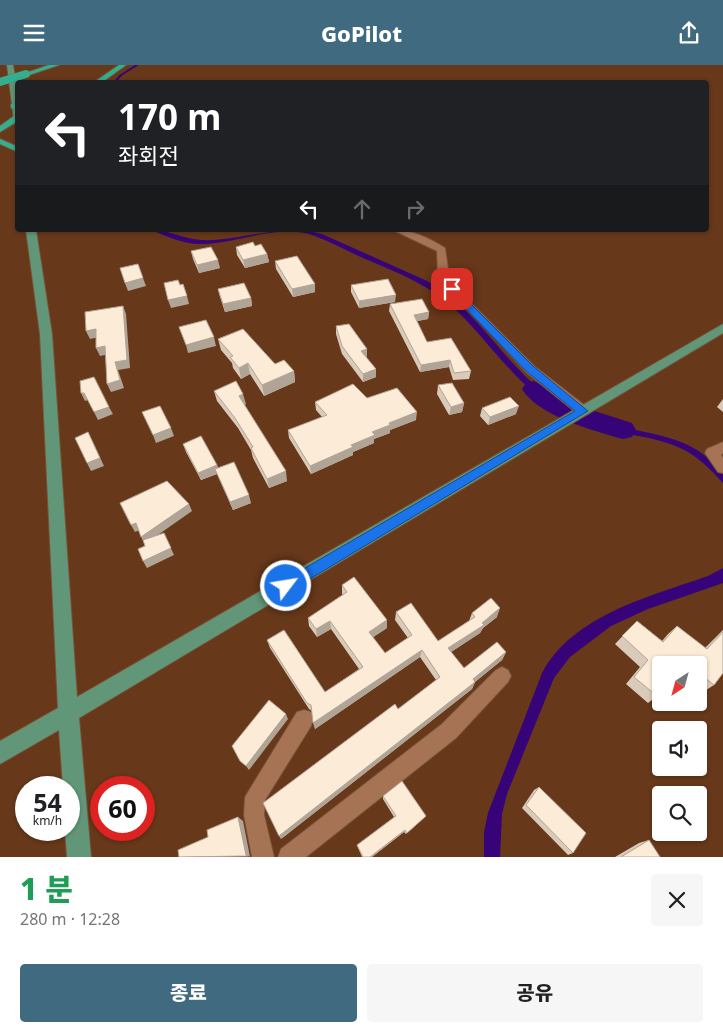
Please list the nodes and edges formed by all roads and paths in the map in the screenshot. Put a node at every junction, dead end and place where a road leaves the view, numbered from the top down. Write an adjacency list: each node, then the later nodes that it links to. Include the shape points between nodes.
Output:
1 (10, 65): 9 (main road)
2 (31, 65): 5 (highway)
3 (56, 65): 5 (highway)
4 (123, 65): 7 (highway)
5 (24, 71): 6 (highway); 8 (highway, bridge)
6 (0, 74)
7 (100, 80)
8 (0, 82)
9 (15, 99)
10 (15, 120): 11 (highway)
11 (0, 130)
12 (0, 141): 13 (highway)
13 (15, 148)
14 (31, 232): 21 (main road, via 46,334)
15 (403, 232): 17 (street, via 442,250 446,283)
16 (723, 328): 17 (main road)
17 (576, 415): 21 (main road)
18 (723, 447): 19 (street, via 712,453)
19 (723, 468)
20 (502, 676): 26 (street, via 449,731)
21 (68, 712): 23 (main road); 24 (main road)
22 (304, 719): 25 (street, via 255,797 254,815)
23 (0, 753)
24 (79, 857)
25 (263, 857)
26 (290, 857)

